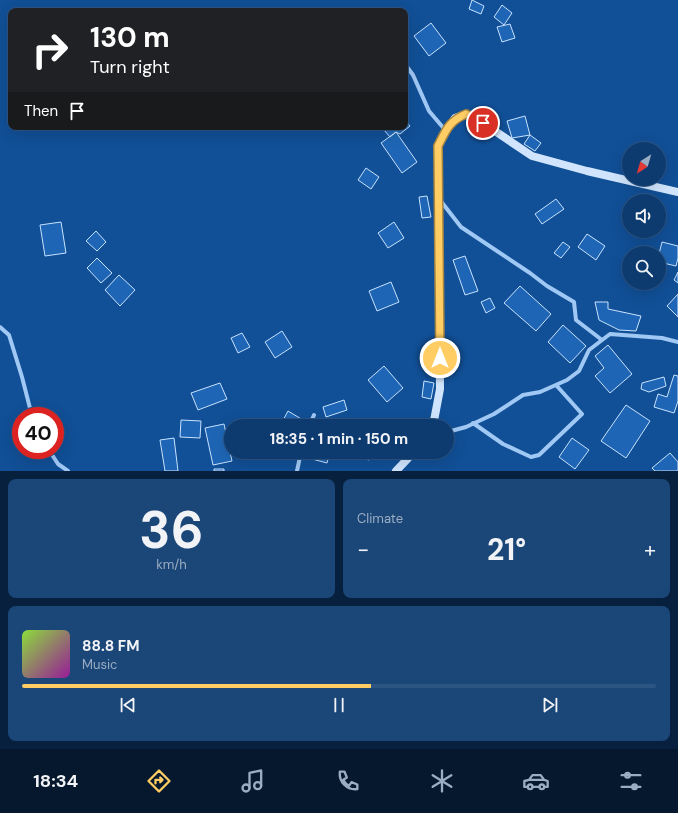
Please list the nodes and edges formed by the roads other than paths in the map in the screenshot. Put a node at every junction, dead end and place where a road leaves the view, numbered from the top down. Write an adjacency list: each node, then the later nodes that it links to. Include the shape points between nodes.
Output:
1 (408, 68): 2 (street, via 429,111)
2 (446, 131): 3 (street, via 455,118 466,114 532,156); 4 (street, via 438,146)
3 (678, 192)
4 (438, 198): 6 (street, via 461,227 574,302 576,320); 12 (street, via 440,389)
5 (0, 327): 9 (street, via 9,336)
6 (602, 340): 7 (street, via 610,334 662,338); 8 (street, via 589,350 579,371)
7 (678, 342)
8 (556, 385): 13 (street, via 540,392 522,395 494,414); 13 (street, via 582,414 539,455 531,457 503,444)
9 (30, 407)
10 (314, 415): 11 (street)
11 (312, 419)
12 (434, 419)
13 (473, 423): 14 (street)
14 (454, 429)
15 (54, 459): 18 (street)
16 (300, 459): 19 (street)
17 (407, 459): 20 (street)
18 (68, 471)
19 (297, 471)
20 (396, 471)

